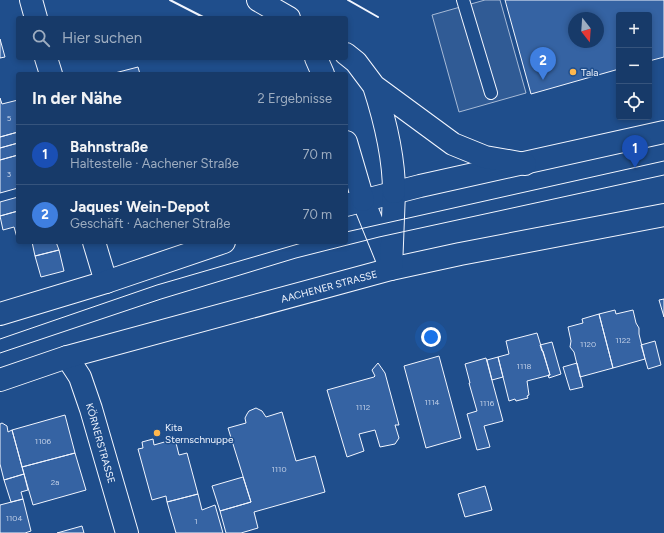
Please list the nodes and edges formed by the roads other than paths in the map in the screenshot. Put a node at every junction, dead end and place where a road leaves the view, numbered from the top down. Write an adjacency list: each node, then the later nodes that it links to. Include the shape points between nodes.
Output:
1 (31, 0): 4 (main road)
2 (258, 0): 5 (main road)
3 (463, 0): 12 (lane)
4 (35, 16)
5 (286, 16)
6 (348, 56): 11 (main road)
7 (46, 60): 9 (main road)
8 (317, 60): 10 (main road)
9 (50, 72)
10 (322, 72)
11 (374, 86): 15 (main road, via 453,144 485,157); 16 (main road, via 384,117 394,172)
12 (491, 93)
13 (664, 132): 15 (main road)
14 (348, 156): 17 (main road)
15 (525, 164): 16 (main road)
16 (394, 192): 17 (main road); 21 (main road)
17 (355, 203): 21 (main road)
18 (664, 215): 21 (main road, AACHENER STRASSE)
19 (95, 244): 22 (main road)
20 (218, 244): 22 (main road)
21 (391, 269): 24 (main road, AACHENER STRASSE)
22 (106, 282): 23 (main road)
23 (0, 314)
24 (67, 357): 25 (main road, AACHENER STRASSE); 26 (main road, KÖRNERSTRASSE, via 80,377 91,409)
25 (0, 380)
26 (127, 533)

